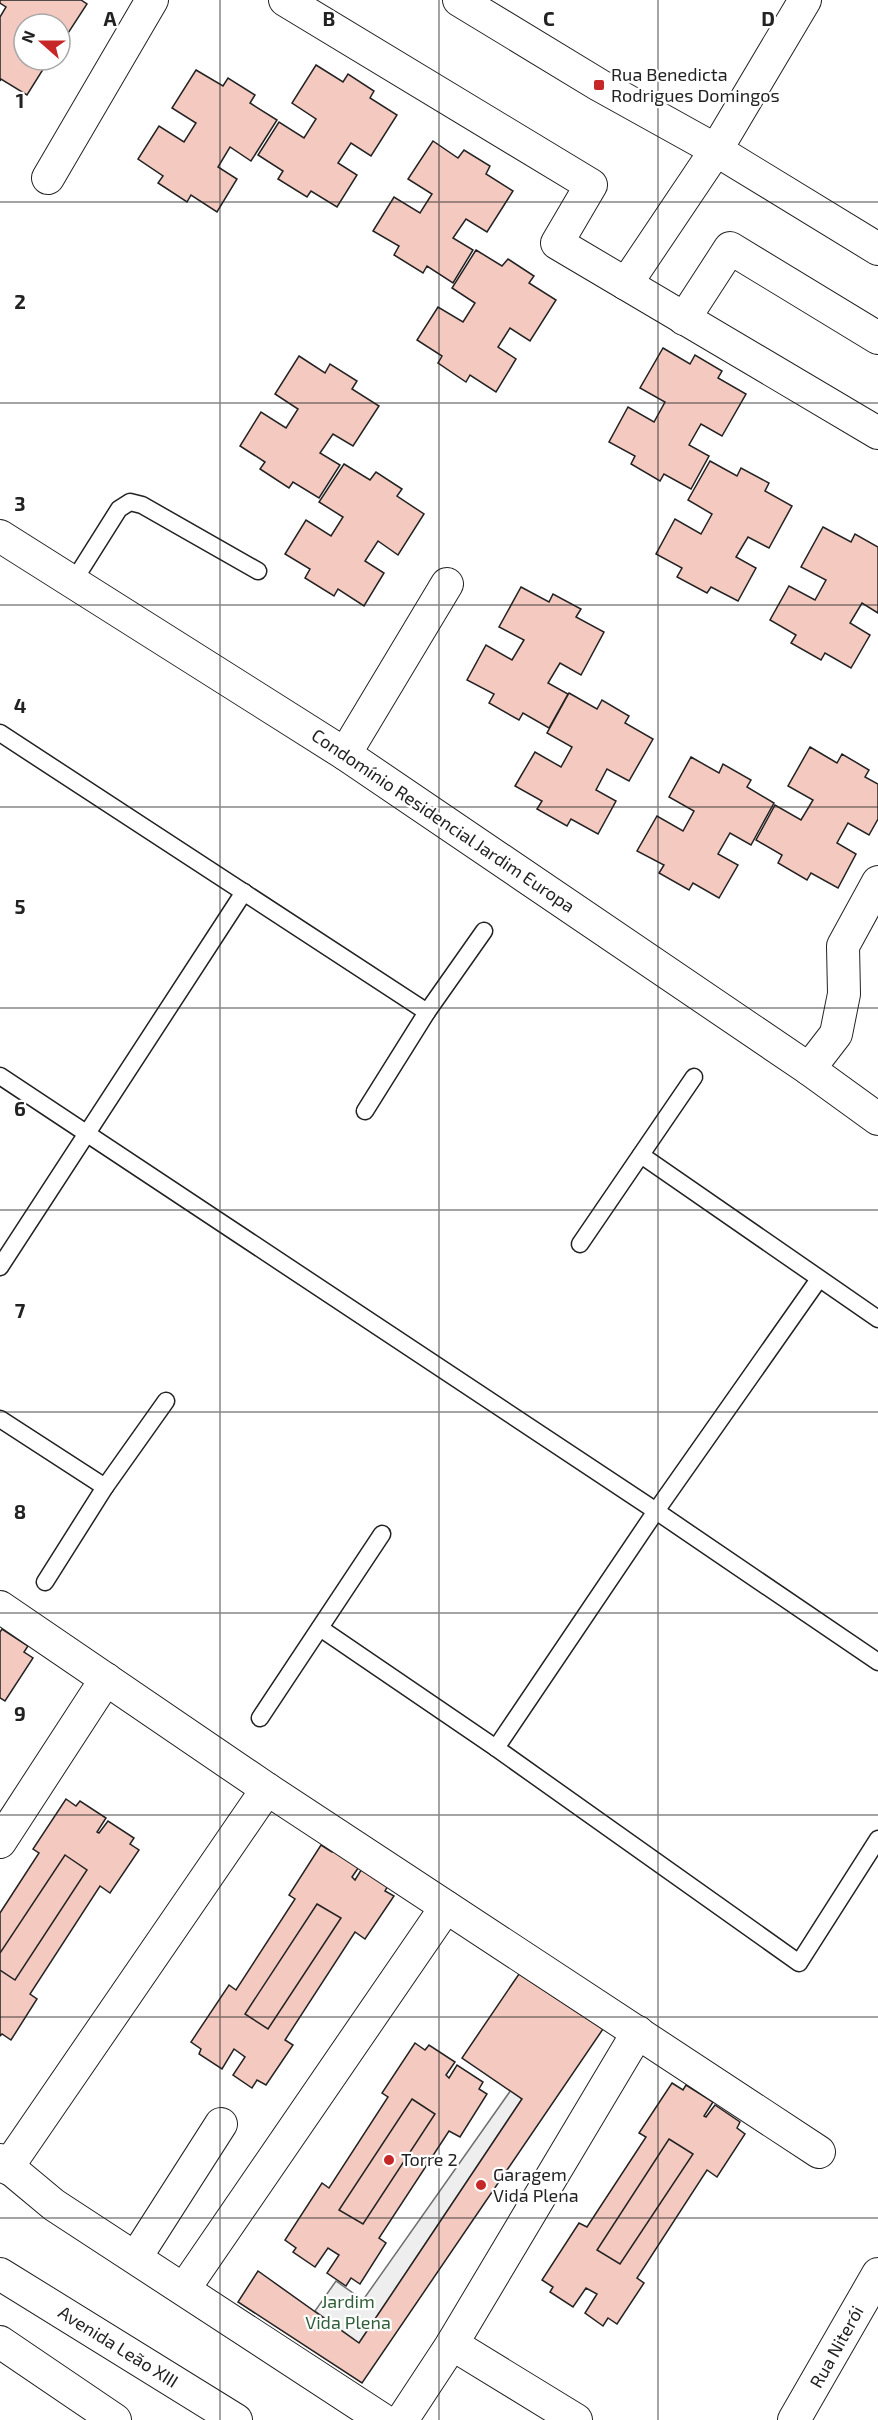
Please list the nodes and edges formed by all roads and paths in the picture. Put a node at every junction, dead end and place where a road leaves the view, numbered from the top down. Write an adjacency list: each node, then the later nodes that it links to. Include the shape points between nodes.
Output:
1 (152, 0): 6 (street)
2 (285, 0): 8 (street, via 591,185 557,243)
3 (459, 0): 5 (street)
4 (805, 0): 5 (street)
5 (716, 150): 7 (street); 8 (street)
6 (48, 178)
7 (878, 249)
8 (626, 284): 9 (street)
9 (684, 318): 10 (street, via 730,248); 11 (street)
10 (878, 338)
11 (878, 433)
12 (0, 536): 14 (street, Condomínio Residencial Jardim Europa)
13 (258, 572): 14 (lane, via 142,505 130,502 119,509)
14 (73, 582): 17 (street, Condomínio Residencial Jardim Europa)
15 (447, 584): 17 (street)
16 (0, 733): 19 (lane)
17 (345, 754): 22 (street, Condomínio Residencial Jardim Europa)
18 (878, 882): 22 (street, via 843,946 844,994 836,1034)
19 (244, 892): 21 (lane); 27 (lane)
20 (484, 931): 21 (lane)
21 (427, 1012): 25 (lane)
22 (809, 1069): 26 (street, Condomínio Residencial Jardim Europa)
23 (0, 1076): 27 (lane)
24 (694, 1077): 28 (lane)
25 (365, 1111)
26 (878, 1119)
27 (87, 1132): 30 (lane); 36 (lane)
28 (641, 1155): 29 (lane); 31 (lane)
29 (580, 1244)
30 (0, 1266)
31 (819, 1279): 32 (lane); 36 (lane)
32 (878, 1318)
33 (166, 1401): 35 (lane)
34 (0, 1419): 35 (lane)
35 (105, 1486): 38 (lane)
36 (656, 1511): 41 (lane); 44 (lane)
37 (382, 1534): 40 (lane)
38 (45, 1582)
39 (0, 1607): 42 (street)
40 (320, 1628): 43 (lane); 44 (lane)
41 (878, 1662)
42 (106, 1679): 45 (street); 47 (street)
43 (260, 1718)
44 (496, 1748): 46 (lane, via 799,1963)
45 (267, 1789): 48 (street); 52 (street)
46 (878, 1839)
47 (0, 1842)
48 (446, 1907): 49 (street); 56 (street)
49 (638, 2032): 51 (street); 58 (street)
50 (221, 2124): 53 (street)
51 (819, 2152)
52 (4, 2164): 53 (street, via 54,2205)
53 (136, 2257): 56 (street)
54 (0, 2274): 60 (street, Avenida Leão XIII)
55 (878, 2274): 64 (street, Rua Niterói)
56 (184, 2289): 61 (street)
57 (0, 2342): 59 (street)
58 (452, 2344): 62 (street); 63 (street)
59 (115, 2420)
60 (236, 2420)
61 (383, 2420)
62 (402, 2420)
63 (576, 2420)
64 (795, 2420)

